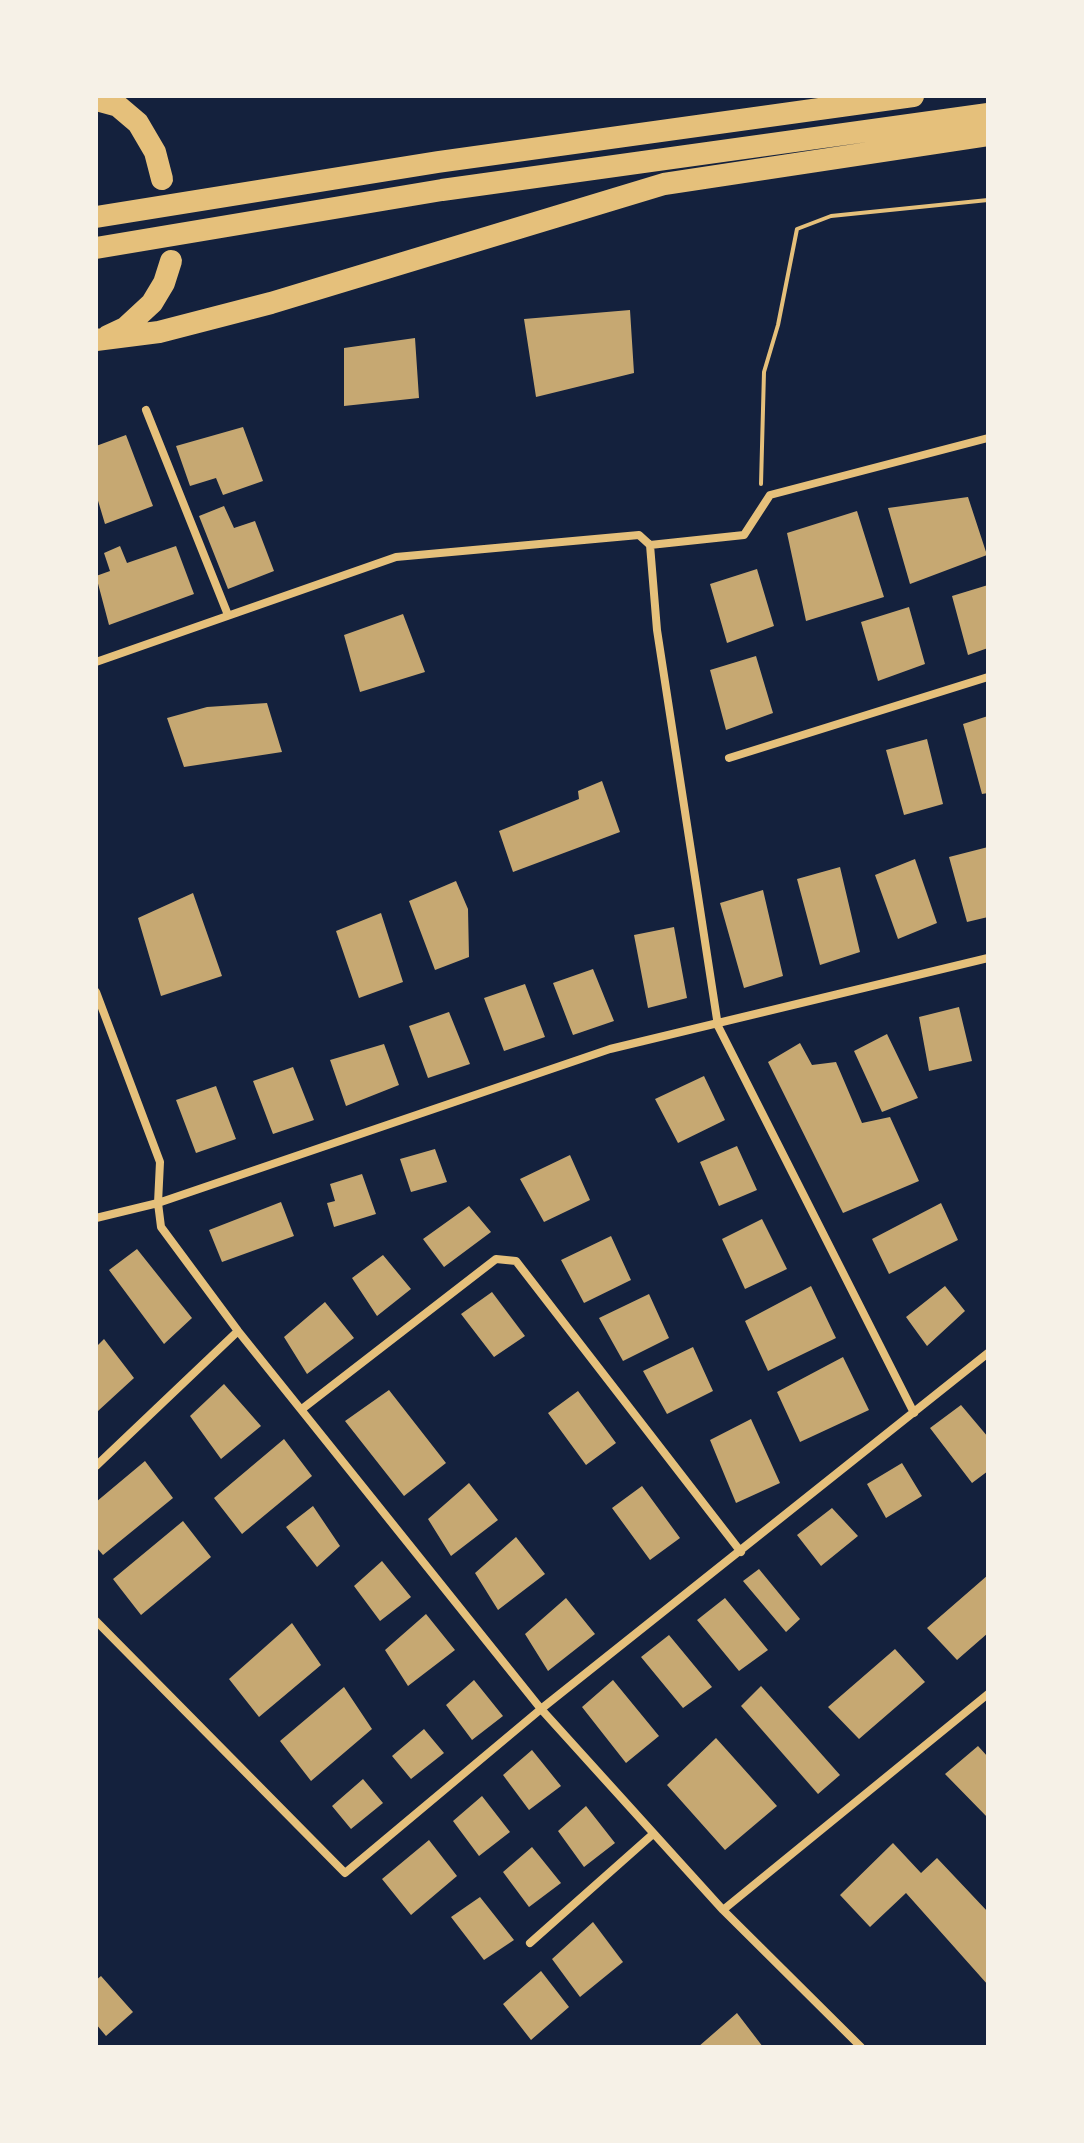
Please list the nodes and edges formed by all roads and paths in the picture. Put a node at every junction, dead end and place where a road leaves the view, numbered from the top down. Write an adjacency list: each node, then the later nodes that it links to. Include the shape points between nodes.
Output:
1 (913, 96): 7 (highway, via 469,157)
2 (96, 100): 5 (highway, via 118,106 138,123 155,152)
3 (988, 114): 8 (highway, via 442,190)
4 (988, 135): 10 (highway, via 664,184 271,303 159,332)
5 (162, 179)
6 (988, 200): 13 (path, via 831,216 797,229 764,372)
7 (96, 217)
8 (96, 248)
9 (171, 261): 10 (highway, via 152,303 125,328)
10 (100, 339)
11 (146, 410): 15 (street)
12 (988, 438): 13 (street, via 770,495)
13 (760, 507): 14 (street, via 744,535)
14 (650, 545): 15 (street, via 639,535 396,557); 21 (street, via 657,630)
15 (228, 615): 16 (street)
16 (96, 662)
17 (988, 677): 18 (street)
18 (729, 758)
19 (988, 958): 21 (street)
20 (96, 992): 22 (street, via 160,1162)
21 (718, 1026): 22 (street, via 610,1049); 27 (street)
22 (158, 1203): 23 (street); 24 (street, via 161,1227)
23 (96, 1218)
24 (238, 1331): 26 (street); 28 (street)
25 (988, 1353): 27 (street)
26 (302, 1409): 29 (street, via 496,1259 516,1261); 32 (street)
27 (914, 1413): 29 (street)
28 (96, 1466)
29 (741, 1552): 32 (street)
30 (96, 1621): 32 (street, via 345,1873)
31 (988, 1694): 34 (street)
32 (541, 1709): 33 (street)
33 (653, 1834): 34 (street); 35 (street)
34 (723, 1910): 36 (street)
35 (530, 1943)
36 (861, 2047)

